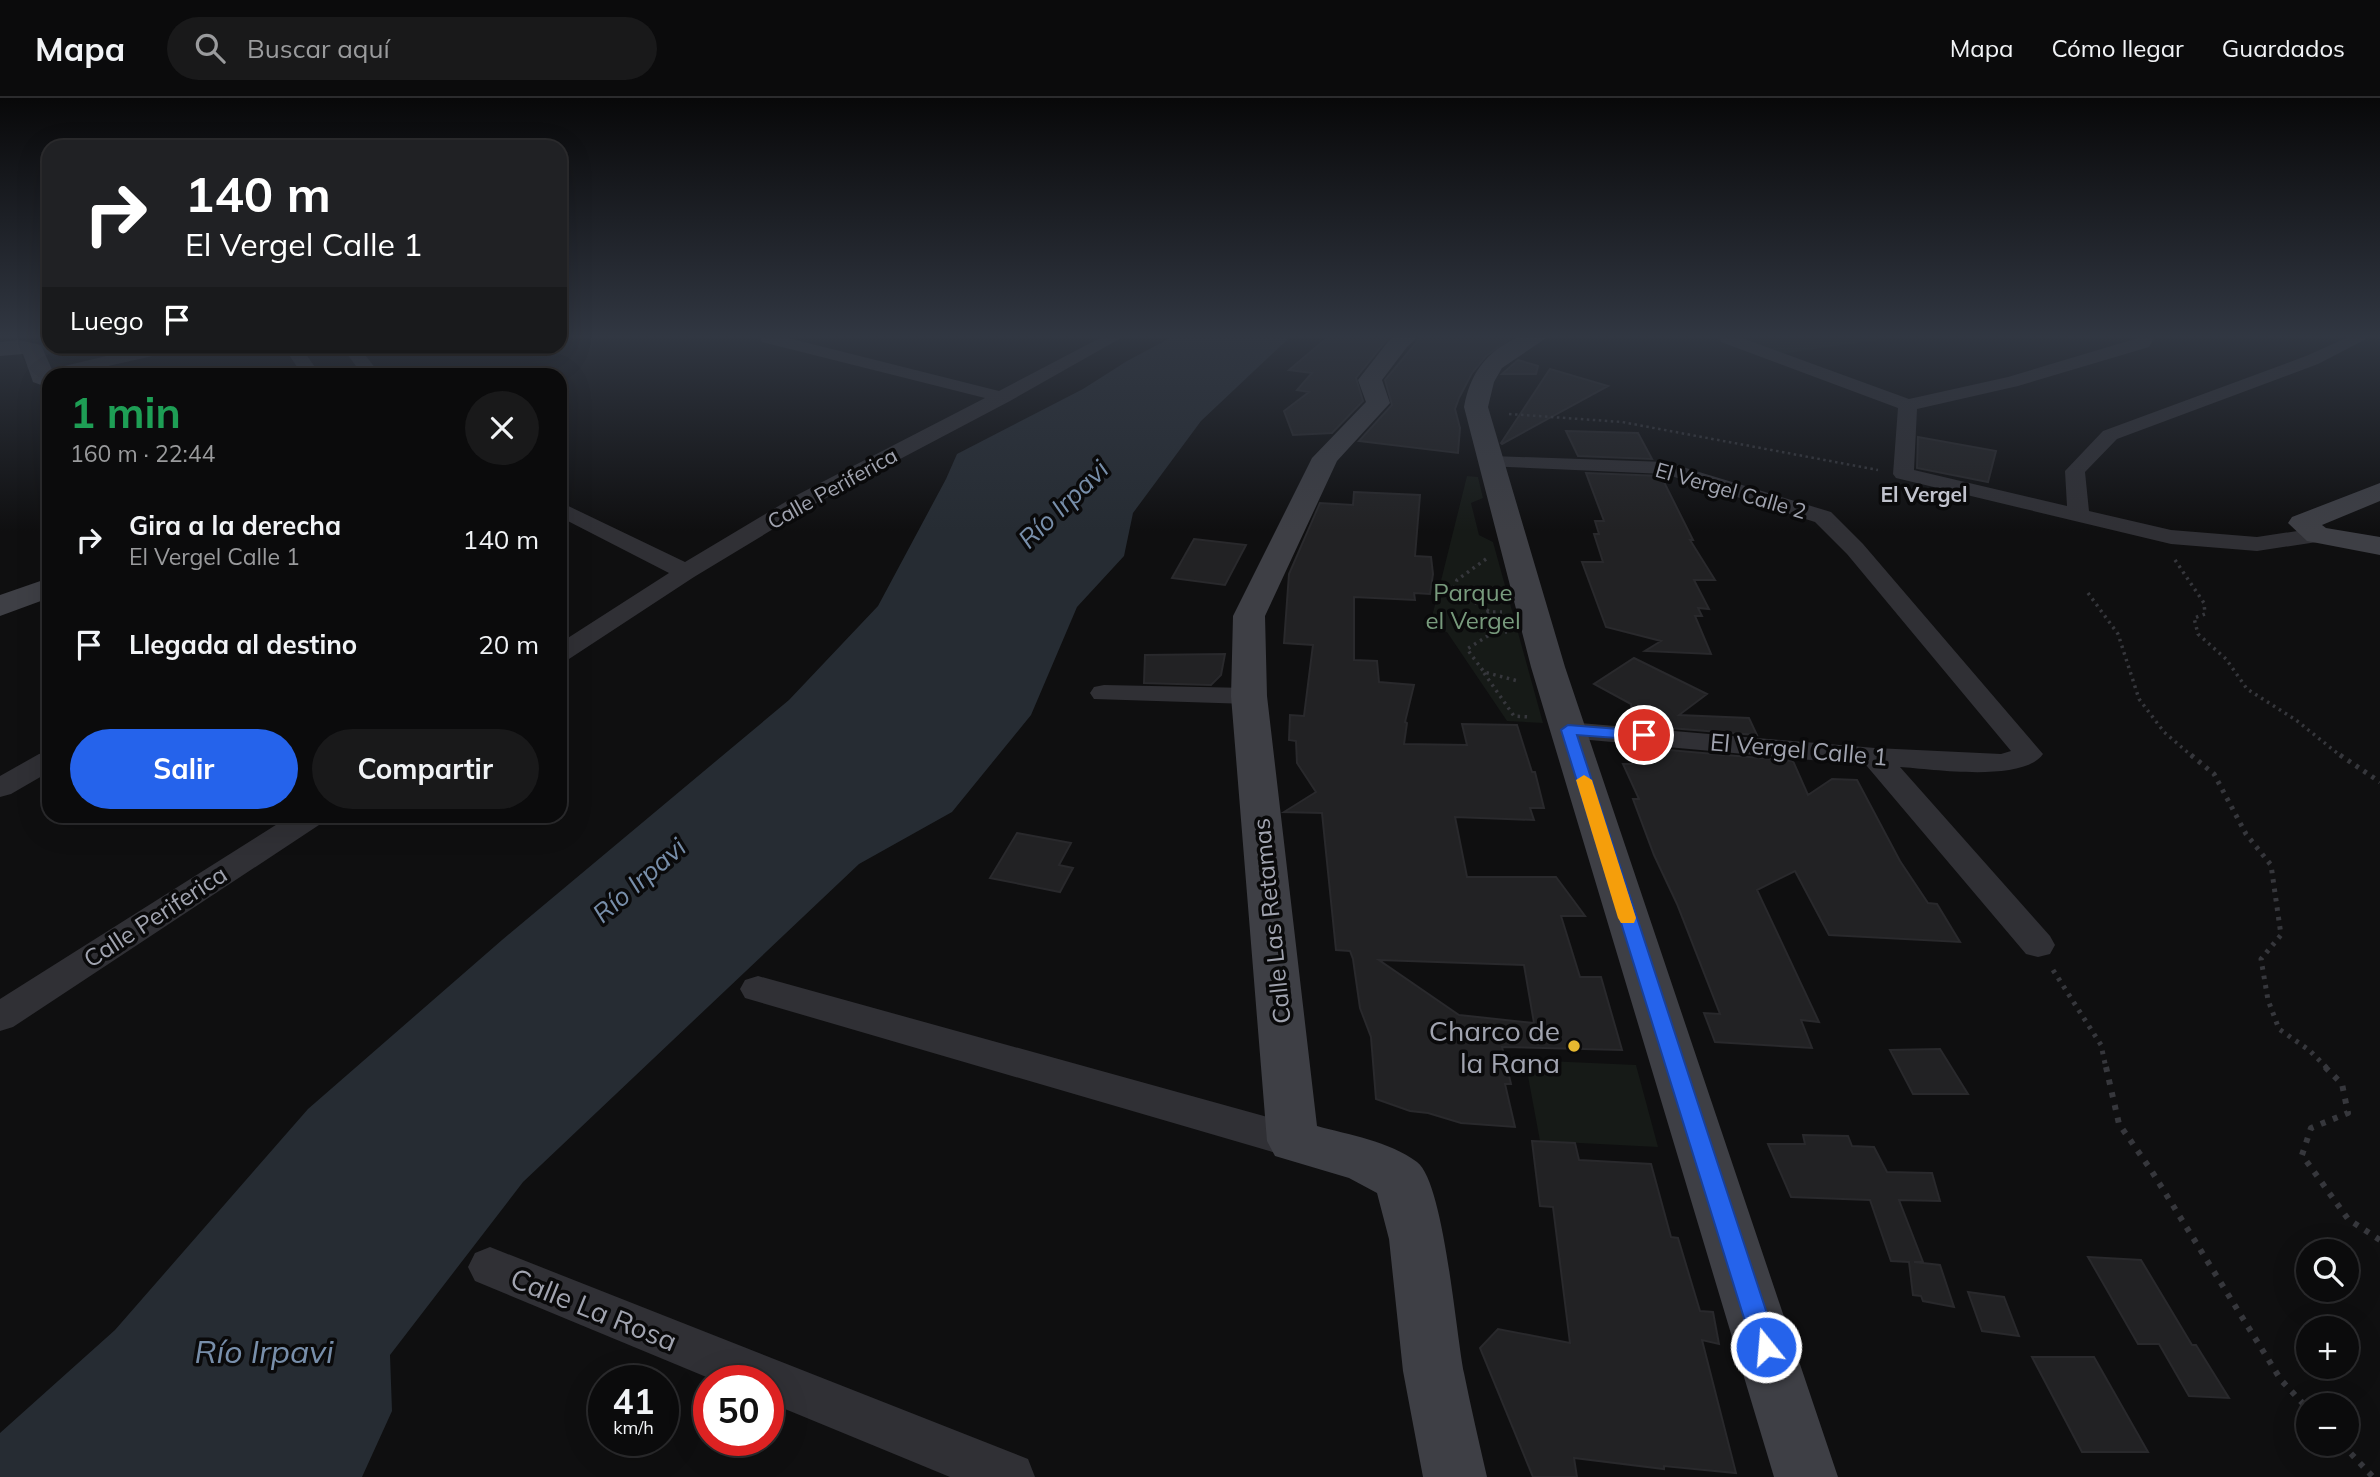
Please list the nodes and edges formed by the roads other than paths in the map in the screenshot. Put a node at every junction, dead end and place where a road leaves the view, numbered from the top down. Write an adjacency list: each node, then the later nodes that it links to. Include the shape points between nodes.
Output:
1 (993, 402): 14 (street, Calle Periferica, via 805,500)
2 (1377, 402): 19 (street, Calle Las Retamas, via 1325,458 1250,616)
3 (1477, 402): 8 (street)
4 (1901, 402): 7 (street)
5 (1920, 402): 7 (street)
6 (2198, 402): 11 (street, via 2110,435 2076,471)
7 (1908, 405): 11 (street, via 1903,474)
8 (1492, 462): 20 (street); 21 (street, El Vergel Calle 2, via 1666,468 1823,517)
9 (2380, 491): 12 (street, via 2302,523)
10 (567, 512): 14 (street)
11 (2079, 516): 12 (street, via 2187,538 2257,544)
12 (2317, 534): 13 (street)
13 (2380, 546)
14 (686, 572): 17 (street, Calle Periferica)
15 (42, 590): 16 (street)
16 (0, 606)
17 (567, 649)
18 (1104, 693): 19 (street)
19 (1249, 695): 29 (street, Calle Las Retamas)
20 (1552, 724): 22 (street, El Vergel Calle 1); 33 (street, via 1652,998)
21 (2029, 754): 22 (street, El Vergel Calle 1, via 2004,763)
22 (1875, 757): 26 (street)
23 (42, 764): 24 (street)
24 (0, 788)
25 (300, 823): 28 (street, Calle Periferica)
26 (2038, 945)
27 (758, 989): 29 (street)
28 (0, 1017)
29 (1293, 1141): 32 (street, via 1362,1160 1400,1179 1417,1240 1433,1371)
30 (490, 1267): 31 (street, Calle La Rosa)
31 (1010, 1477)
32 (1455, 1477)
33 (1806, 1477)

